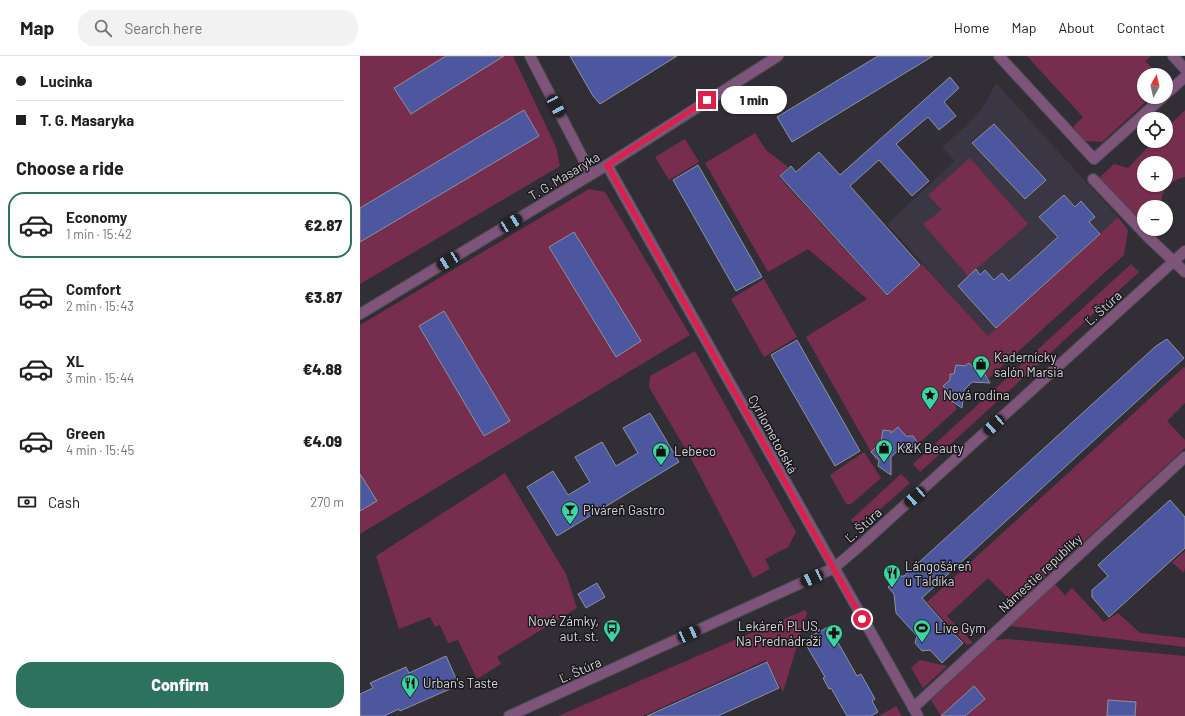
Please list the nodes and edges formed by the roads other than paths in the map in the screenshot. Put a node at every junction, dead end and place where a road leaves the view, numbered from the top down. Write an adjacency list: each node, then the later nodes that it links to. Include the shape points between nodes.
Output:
1 (530, 56): 10 (street)
2 (778, 56): 9 (street, T. G. Masaryka)
3 (999, 56): 8 (street, via 1094,159)
4 (1172, 56): 5 (street)
5 (1185, 70)
6 (1185, 77): 7 (street)
7 (1173, 88)
8 (1155, 104)
9 (607, 165): 10 (street, T. G. Masaryka); 17 (street, Cyrilometodská)
10 (592, 174): 15 (street, T. G. Masaryka)
11 (1093, 179): 13 (street)
12 (1185, 251): 13 (street)
13 (1174, 261): 14 (street); 17 (street, Ľ. Štúra)
14 (1185, 272)
15 (360, 314)
16 (1185, 457): 18 (street, Námestie republiky)
17 (834, 568): 18 (street, Cyrilometodská); 19 (street, Ľ. Štúra)
18 (916, 712)
19 (509, 716)

